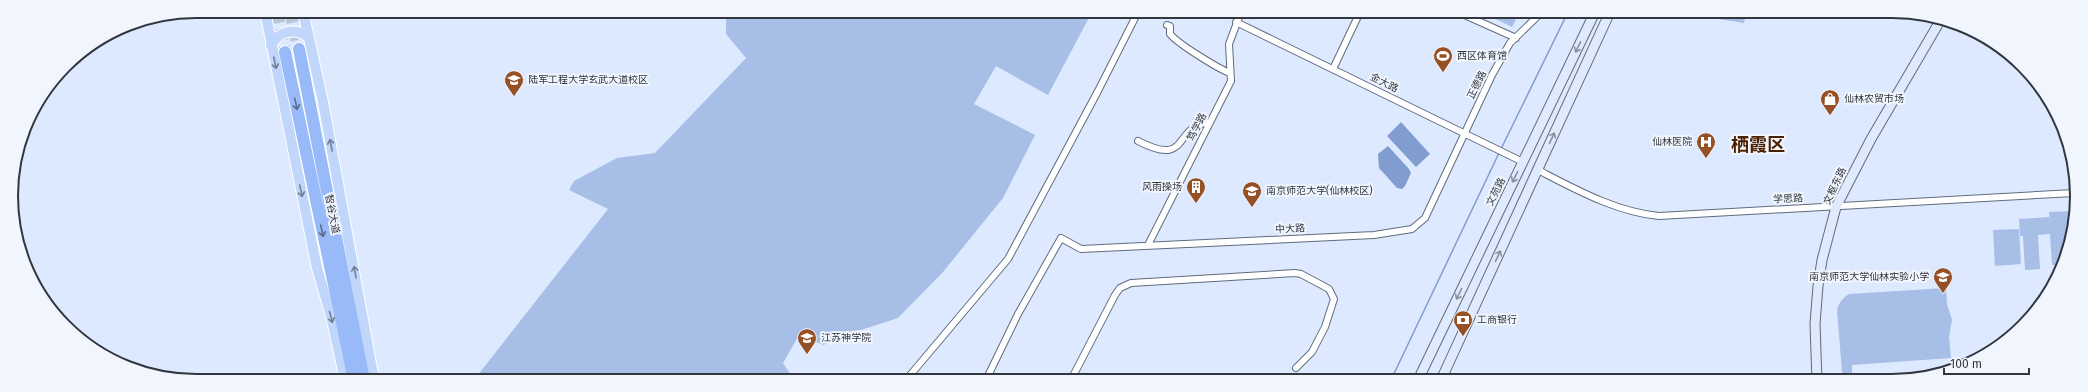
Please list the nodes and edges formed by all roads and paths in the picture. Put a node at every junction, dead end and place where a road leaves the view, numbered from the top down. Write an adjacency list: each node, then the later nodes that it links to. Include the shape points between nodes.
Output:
1 (266, 18): 15 (main road)
2 (305, 18): 13 (main road)
3 (1135, 18): 34 (street, via 1008,259)
4 (1238, 18): 10 (street, 笃学路)
5 (1357, 18): 18 (street)
6 (1471, 18): 14 (street)
7 (1536, 18): 14 (street, 正德路)
8 (1591, 18): 23 (main road, 文苑路, one-way to 23)
9 (1607, 18): 24 (main road, one-way to 9)
10 (1236, 22): 18 (street, 金大路); 19 (street, 笃学路, via 1229,44)
11 (1938, 24): 26 (main road, 文枢东路, via 1871,139)
12 (1167, 25): 19 (street, via 1170,26 1170,34 1175,41 1219,69)
13 (309, 38): 15 (main road, via 299,32 288,32 276,38); 33 (main road, one-way to 13)
14 (1516, 38): 21 (street, 正德路, via 1492,75)
15 (271, 46): 30 (main road, one-way to 30, via 316,268 331,316)
16 (298, 49): 28 (highway, 智谷大道)
17 (285, 52): 28 (highway, 智谷大道, one-way to 28)
18 (1333, 69): 21 (street, 金大路)
19 (1230, 73): 20 (street, 笃学路, via 1231,81)
20 (1210, 122): 22 (street, via 1200,123 1190,130 1175,148 1167,151 1156,150); 27 (street, 笃学路)
21 (1465, 134): 23 (street, 金大路); 27 (street, 中大路, via 1425,218 1412,229 1374,235)
22 (1138, 141)
23 (1523, 162): 24 (main road); 37 (main road, 文苑路, one-way to 37)
24 (1538, 170): 26 (street, 学思路, via 1607,203 1639,214 1659,216); 38 (main road, one-way to 24)
25 (2070, 193): 26 (street, 学思路)
26 (1836, 207): 39 (main road, 文枢东路, via 1818,286 1815,324)
27 (1148, 245): 35 (street, 中大路, via 1081,249 1061,238 1018,314)
28 (345, 312): 31 (highway, 智谷大道); 32 (highway, 智谷大道)
29 (1296, 368): 36 (street, via 1312,352 1334,301 1329,289 1298,274 1131,283 1120,288)
30 (344, 374)
31 (353, 374)
32 (362, 374)
33 (373, 374)
34 (911, 374)
35 (989, 374)
36 (1074, 374)
37 (1421, 374)
38 (1444, 374)
39 (1817, 374)

